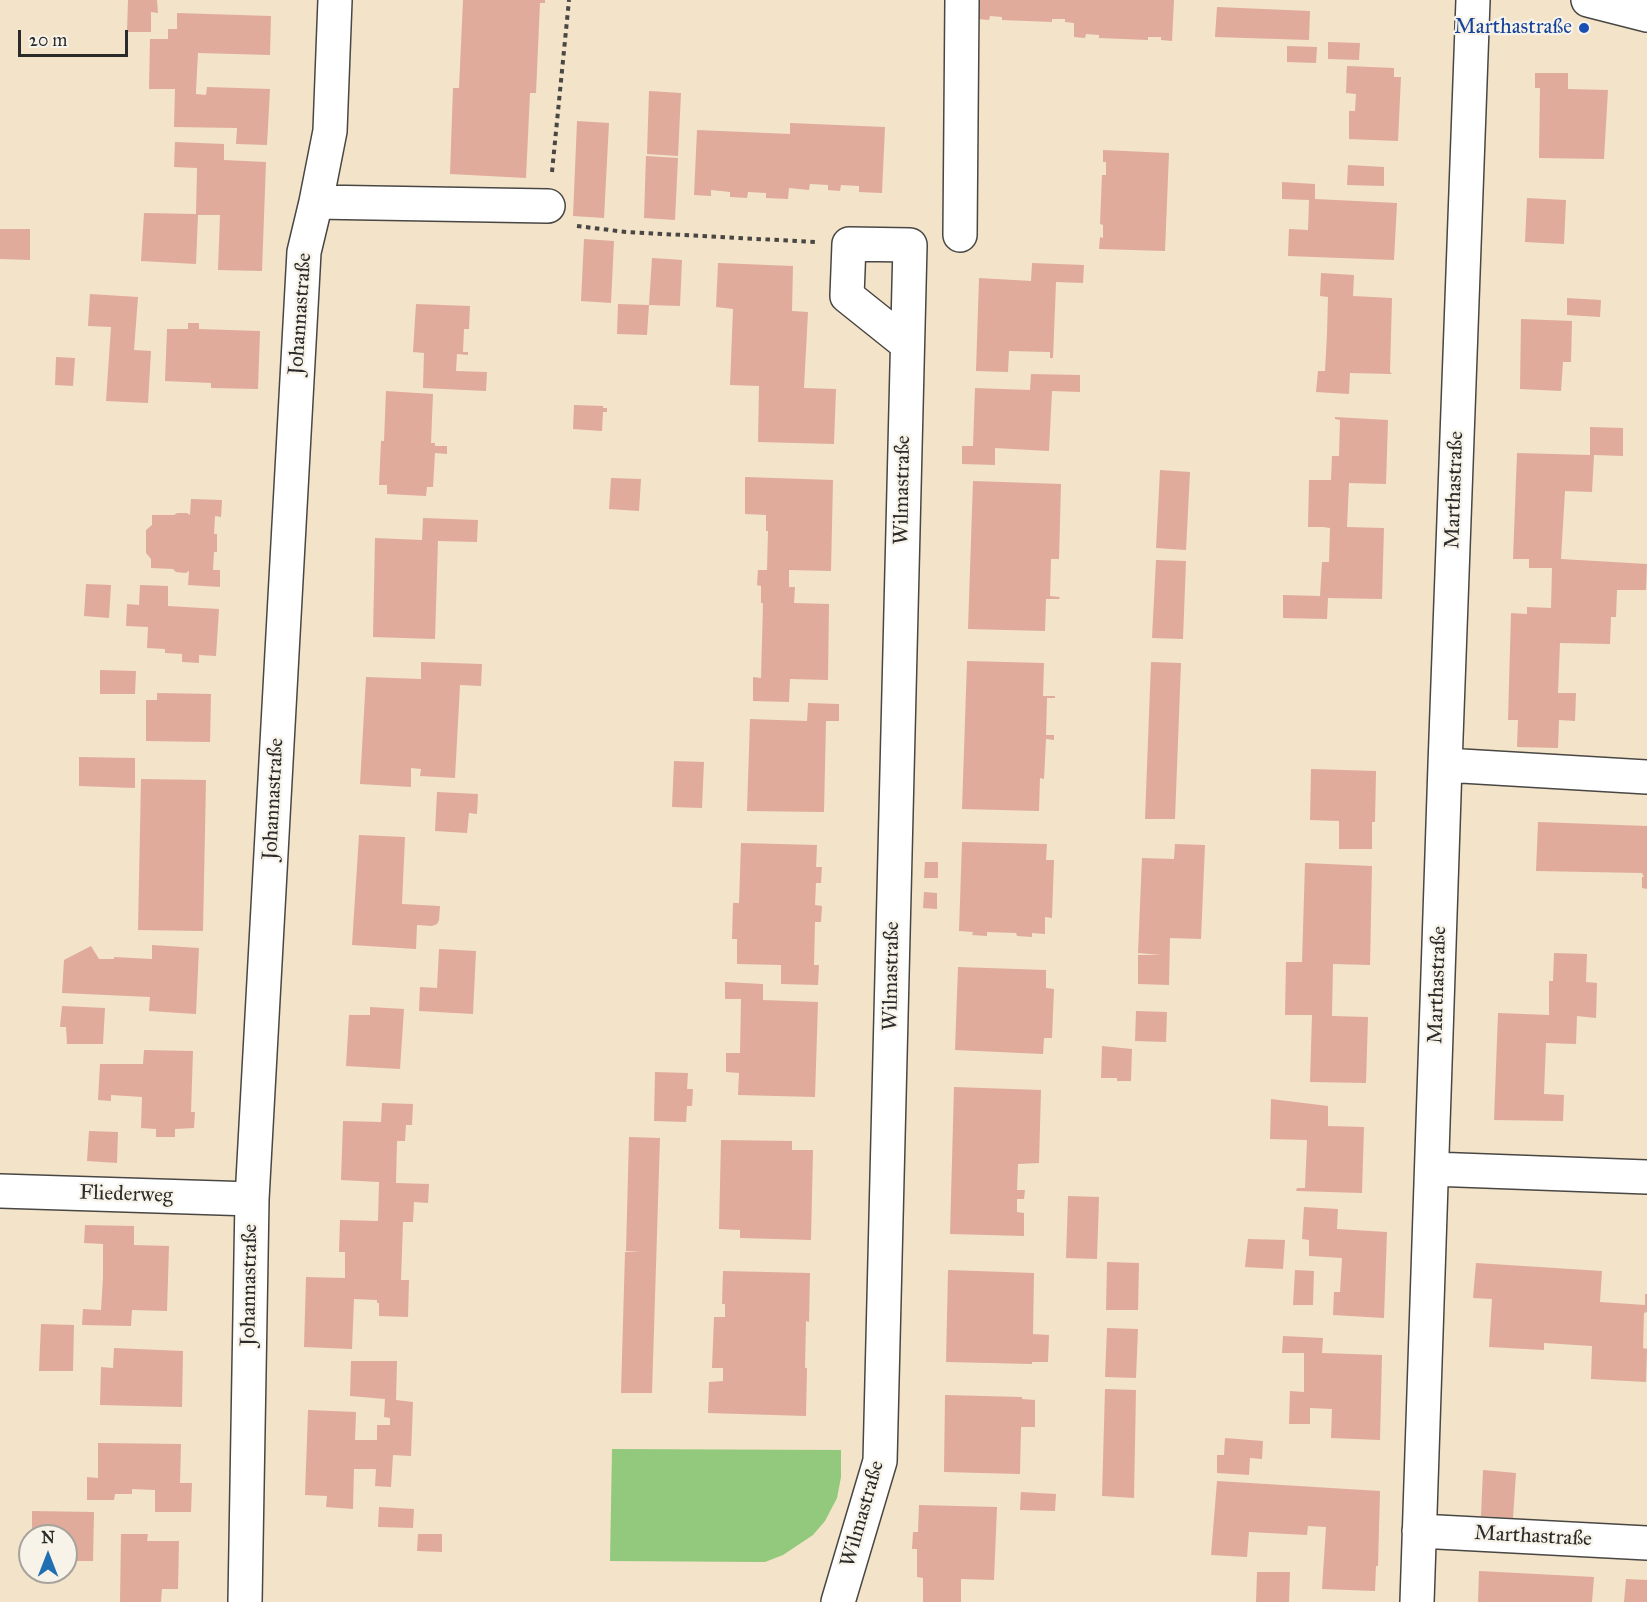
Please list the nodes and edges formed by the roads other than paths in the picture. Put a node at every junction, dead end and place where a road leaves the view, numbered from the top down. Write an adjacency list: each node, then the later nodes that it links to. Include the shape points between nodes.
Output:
1 (335, 0): 6 (street, Johannastraße, via 330,131)
2 (962, 0): 8 (street)
3 (1473, 0): 10 (street, Marthastraße)
4 (1588, 0): 5 (street)
5 (1647, 15)
6 (316, 202): 7 (street); 15 (street, Johannastraße, via 304,252)
7 (548, 206)
8 (960, 235)
9 (907, 345): 9 (street, Wilmastraße, via 909,245 849,244 847,296); 19 (street, Wilmastraße, via 880,1461)
10 (1445, 765): 11 (street); 12 (street, Marthastraße)
11 (1647, 777)
12 (1432, 1169): 13 (street); 16 (street, Marthastraße)
13 (1647, 1177)
14 (0, 1191): 15 (street, Fliederweg)
15 (252, 1198): 18 (street, Johannastraße)
16 (1419, 1531): 17 (street, Marthastraße); 20 (street, Marthastraße)
17 (1647, 1544)
18 (245, 1602)
19 (838, 1602)
20 (1417, 1602)

